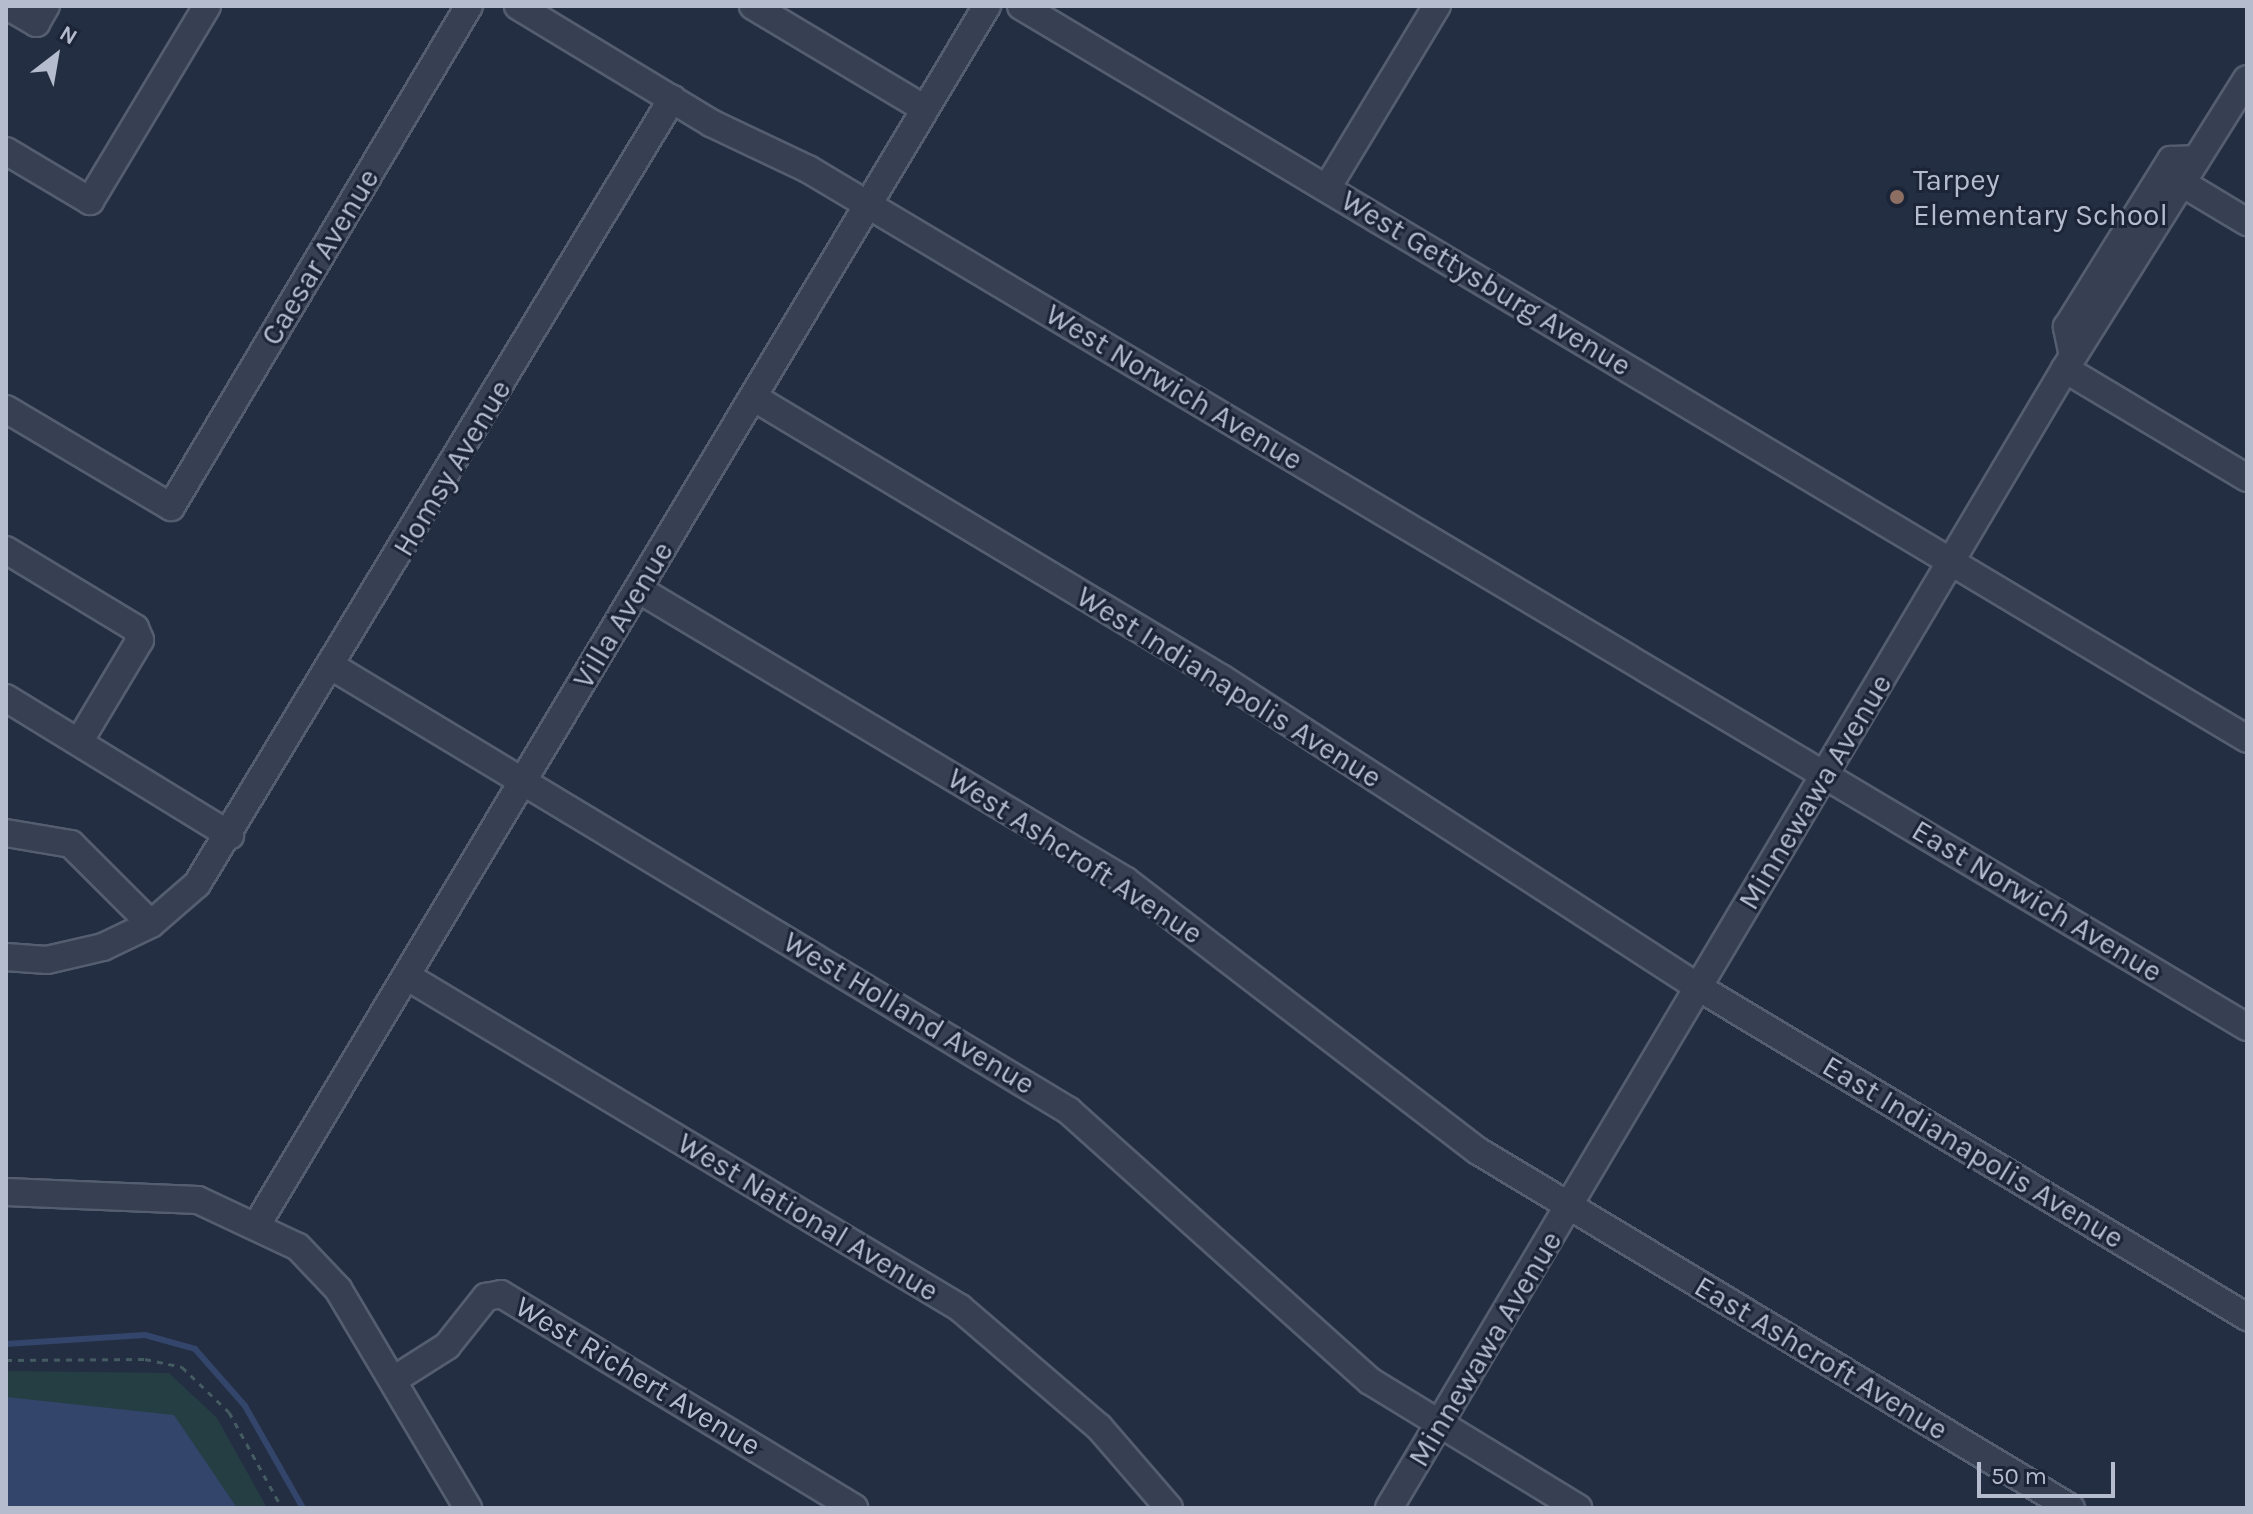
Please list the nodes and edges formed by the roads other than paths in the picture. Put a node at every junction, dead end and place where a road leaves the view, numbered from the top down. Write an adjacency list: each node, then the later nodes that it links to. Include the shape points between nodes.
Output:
1 (7, 6): 2 (street, via 36,23)
2 (46, 6)
3 (207, 6): 13 (street, via 90,201)
4 (469, 6): 21 (street, Caesar Avenue, via 171,507)
5 (518, 6): 11 (street, West Norwich Avenue)
6 (753, 6): 12 (street)
7 (987, 6): 12 (street, Villa Avenue)
8 (1021, 6): 16 (street, West Gettysburg Avenue)
9 (1437, 6): 16 (street)
10 (2247, 79): 14 (street, Minnewawa Avenue)
11 (672, 99): 17 (street, West Norwich Avenue); 26 (street, Homsy Avenue)
12 (925, 109): 17 (street, Villa Avenue)
13 (6, 151)
14 (2196, 159): 15 (street, Minnewawa Avenue); 19 (street, via 2171,160 2067,327)
15 (2182, 183): 18 (street); 19 (street, Minnewawa Avenue)
16 (1327, 188): 24 (street, West Gettysburg Avenue)
17 (866, 203): 20 (street, Villa Avenue); 30 (street, West Norwich Avenue)
18 (2247, 222)
19 (2069, 363): 22 (street); 24 (street, Minnewawa Avenue)
20 (753, 397): 25 (street, Villa Avenue); 37 (street, West Indianapolis Avenue, via 1221,678)
21 (6, 409)
22 (2247, 478)
23 (6, 550): 29 (street, via 135,628 140,640)
24 (1950, 562): 28 (street, West Gettysburg Avenue); 30 (street, Minnewawa Avenue)
25 (638, 589): 31 (street, Villa Avenue); 40 (street, West Ashcroft Avenue, via 1126,881 1478,1151)
26 (333, 667): 31 (street, West Holland Avenue); 33 (street, Homsy Avenue)
27 (6, 698): 29 (street)
28 (2247, 739)
29 (79, 742): 33 (street)
30 (1827, 775): 37 (street, Minnewawa Avenue); 38 (street, East Norwich Avenue)
31 (524, 783): 36 (street, Villa Avenue); 44 (street, West Holland Avenue, via 1069,1111 1370,1381)
32 (6, 833): 34 (street, via 71,844)
33 (230, 835): 34 (street, via 197,884)
34 (151, 924): 35 (street, via 103,947 47,960)
35 (6, 957)
36 (408, 977): 41 (street, Villa Avenue); 47 (street, West National Avenue, via 960,1308 1099,1427)
37 (1698, 987): 40 (street, Minnewawa Avenue); 42 (street, East Indianapolis Avenue)
38 (2247, 1027)
39 (6, 1192): 41 (street, via 152,1193 198,1200)
40 (1571, 1208): 44 (street, Minnewawa Avenue); 50 (street, East Ashcroft Avenue)
41 (258, 1223): 43 (street, via 298,1247 338,1289)
42 (2247, 1317)
43 (395, 1379): 45 (street); 46 (street, West Richert Avenue, via 447,1346 486,1297 501,1294)
44 (1437, 1424): 48 (street, Minnewawa Avenue); 49 (street, West Holland Avenue)
45 (468, 1508)
46 (854, 1508)
47 (1169, 1508)
48 (1389, 1508)
49 (1578, 1508)
50 (2071, 1508)

